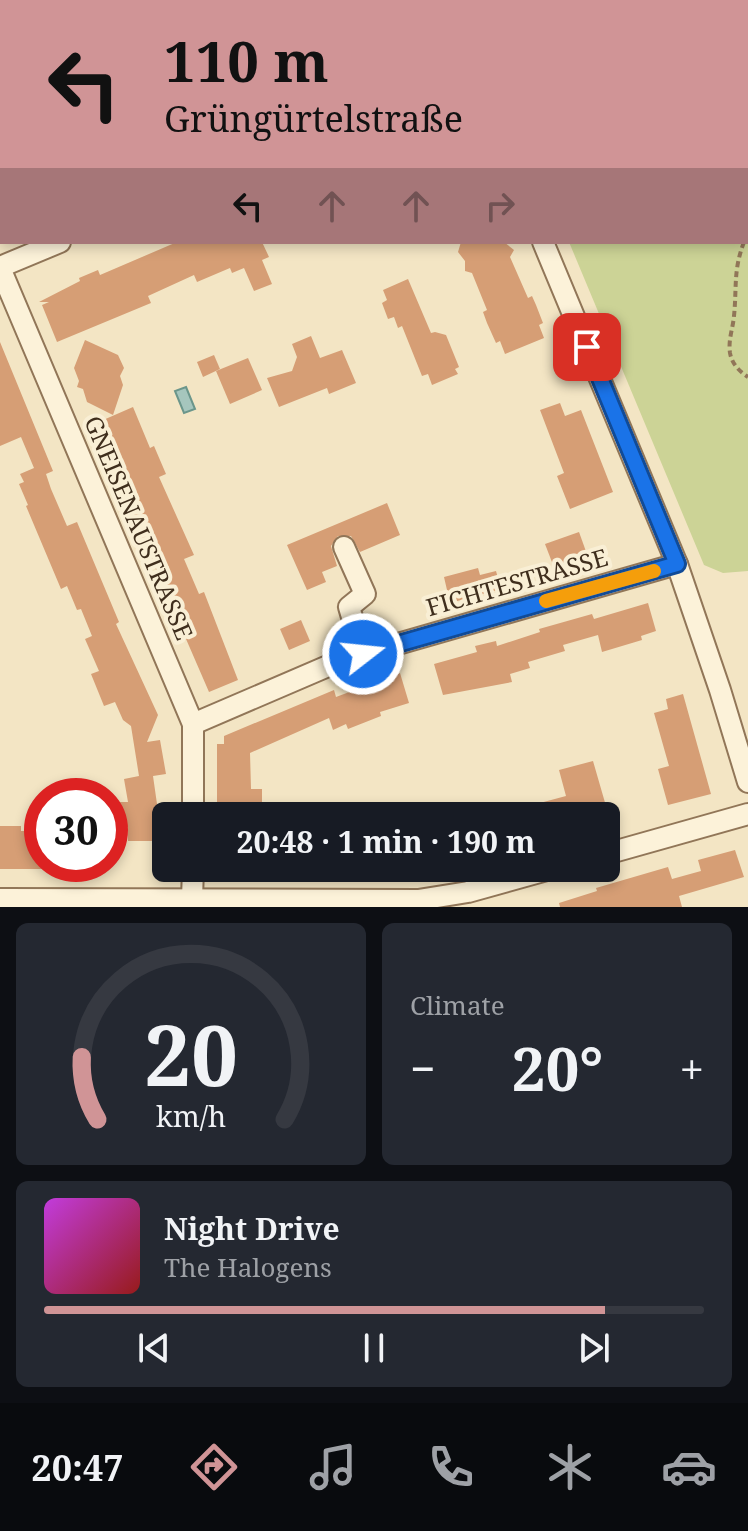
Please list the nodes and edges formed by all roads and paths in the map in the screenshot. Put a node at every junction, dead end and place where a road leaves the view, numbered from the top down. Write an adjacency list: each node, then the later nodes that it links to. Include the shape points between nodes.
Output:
1 (55, 244): 4 (street)
2 (544, 244): 7 (street)
3 (744, 244): 5 (path, via 735,269 730,353)
4 (0, 268): 9 (street, GNEISENAUSTRASSE)
5 (748, 377)
6 (344, 547): 8 (street, via 365,594 349,607)
7 (677, 564): 8 (street, FICHTESTRASSE); 10 (street)
8 (363, 654): 9 (street, FICHTESTRASSE)
9 (193, 724): 11 (street, GNEISENAUSTRASSE)
10 (748, 782)
11 (193, 802)
12 (748, 814): 13 (street)
13 (620, 850)
14 (193, 882): 17 (street)
15 (504, 882): 17 (street, via 418,900)
16 (0, 899): 17 (street)
17 (192, 899)

